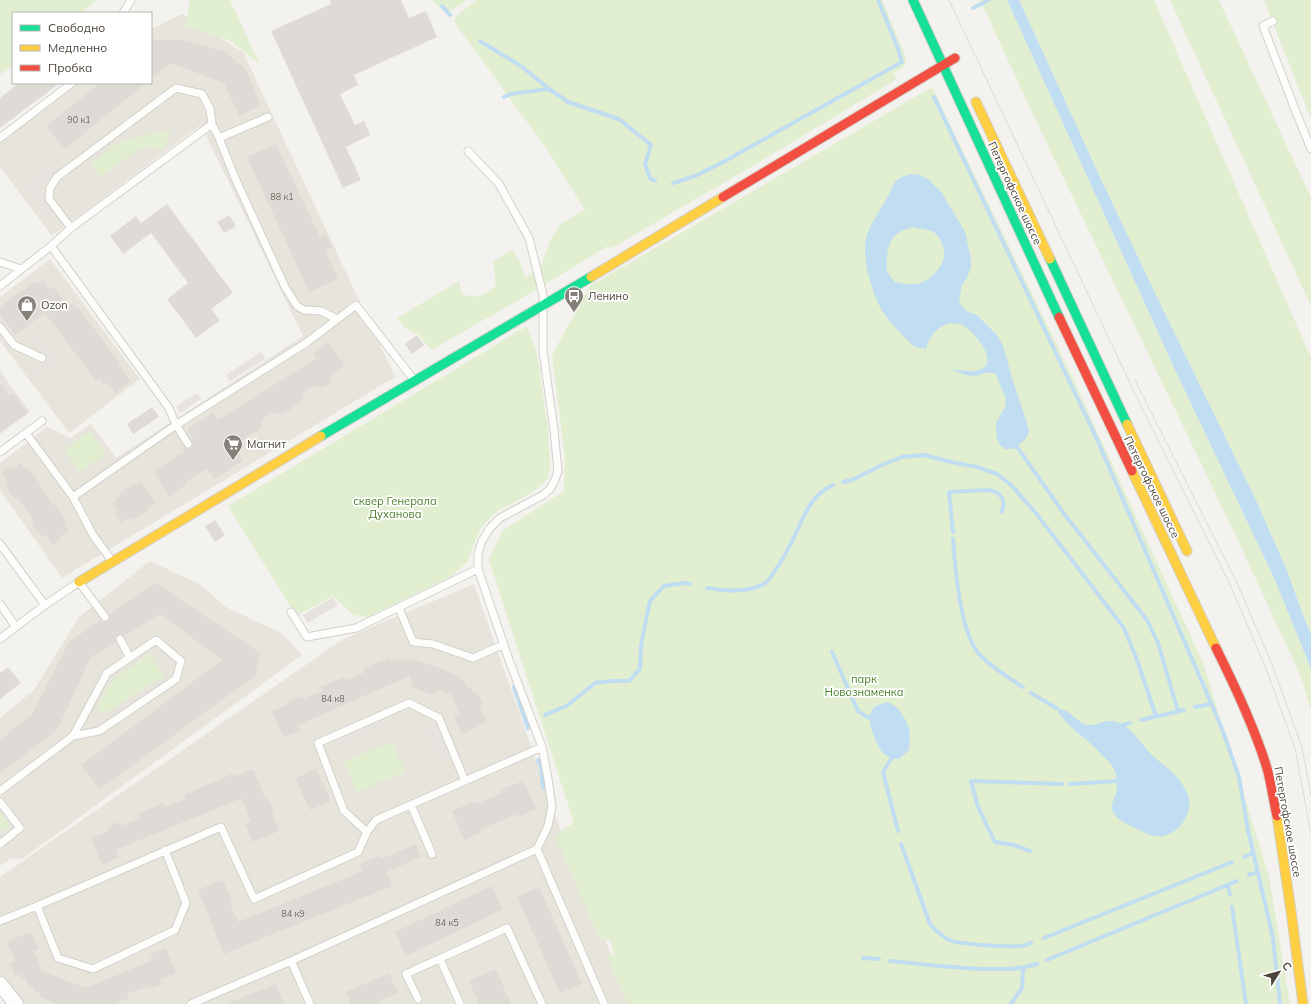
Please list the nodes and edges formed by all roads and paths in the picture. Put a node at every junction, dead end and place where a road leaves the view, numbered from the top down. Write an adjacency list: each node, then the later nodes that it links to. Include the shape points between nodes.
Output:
1 (132, 0): 3 (lane)
2 (913, 0): 6 (main road, Петергофское шоссе)
3 (124, 12)
4 (1273, 21): 13 (lane, via 1263,26)
5 (955, 58): 6 (main road)
6 (943, 65): 20 (main road); 69 (main road, Петергофское шоссе, via 1087,377 1237,691 1259,746 1277,818)
7 (71, 84): 11 (lane)
8 (971, 92): 32 (main road, Петергофское шоссе)
9 (268, 117): 12 (lane)
10 (212, 124): 12 (lane); 15 (lane); 15 (lane, via 210,109 202,94 176,88 165,96 57,177 50,188 50,199)
11 (0, 138)
12 (219, 138): 21 (lane, via 234,178 285,287 297,306 304,310 321,311)
13 (1311, 149)
14 (468, 151): 20 (lane, via 499,184 529,238)
15 (71, 228): 16 (lane)
16 (50, 246): 18 (lane); 26 (lane, via 169,408)
17 (0, 262): 18 (lane)
18 (21, 269): 19 (lane)
19 (0, 286)
20 (544, 305): 24 (main road); 34 (lane, via 543,351 558,471 550,489 543,495 500,518 490,528 478,553)
21 (337, 319): 24 (lane, via 356,305); 26 (lane, via 306,343)
22 (0, 327): 23 (lane, via 14,345)
23 (42, 358)
24 (414, 380): 33 (main road)
25 (42, 421): 27 (lane)
26 (176, 425): 28 (lane); 30 (lane)
27 (26, 433): 29 (lane); 30 (lane)
28 (188, 444)
29 (0, 452)
30 (73, 497): 33 (lane, via 93,535)
31 (0, 544): 37 (lane)
32 (1191, 559)
33 (112, 562): 35 (main road)
34 (478, 568): 38 (lane); 44 (lane)
35 (79, 582): 37 (lane); 40 (lane)
36 (0, 604): 41 (lane)
37 (45, 605): 41 (lane)
38 (399, 608): 39 (lane, via 356,628 307,637); 44 (lane, via 413,642 433,644 473,658)
39 (291, 612)
40 (105, 617)
41 (16, 627): 42 (lane)
42 (0, 639)
43 (120, 639): 45 (lane)
44 (504, 644): 47 (lane)
45 (130, 658): 46 (lane, via 107,673); 46 (lane, via 156,640 181,660 176,679 99,731)
46 (73, 736): 49 (lane)
47 (542, 747): 48 (lane); 54 (lane, via 552,806 548,826)
48 (465, 781): 51 (lane); 52 (lane, via 439,718 409,703 318,743 344,811)
49 (0, 792)
50 (0, 802): 53 (lane, via 20,828)
51 (411, 805): 52 (lane, via 376,820); 56 (lane)
52 (367, 832): 55 (lane, via 358,852 254,899 220,827)
53 (0, 844)
54 (538, 849): 60 (lane); 68 (lane)
55 (165, 850): 57 (lane); 57 (lane, via 186,903 175,930 93,969 58,958)
56 (432, 854)
57 (37, 906): 58 (lane)
58 (0, 921)
59 (440, 959): 62 (lane, via 406,974); 66 (lane); 67 (lane, via 507,928)
60 (291, 961): 64 (lane); 65 (lane)
61 (2, 989): 63 (street)
62 (418, 999)
63 (16, 1004)
64 (191, 1004)
65 (310, 1004)
66 (460, 1004)
67 (542, 1004)
68 (603, 1004)
69 (1304, 1004)

